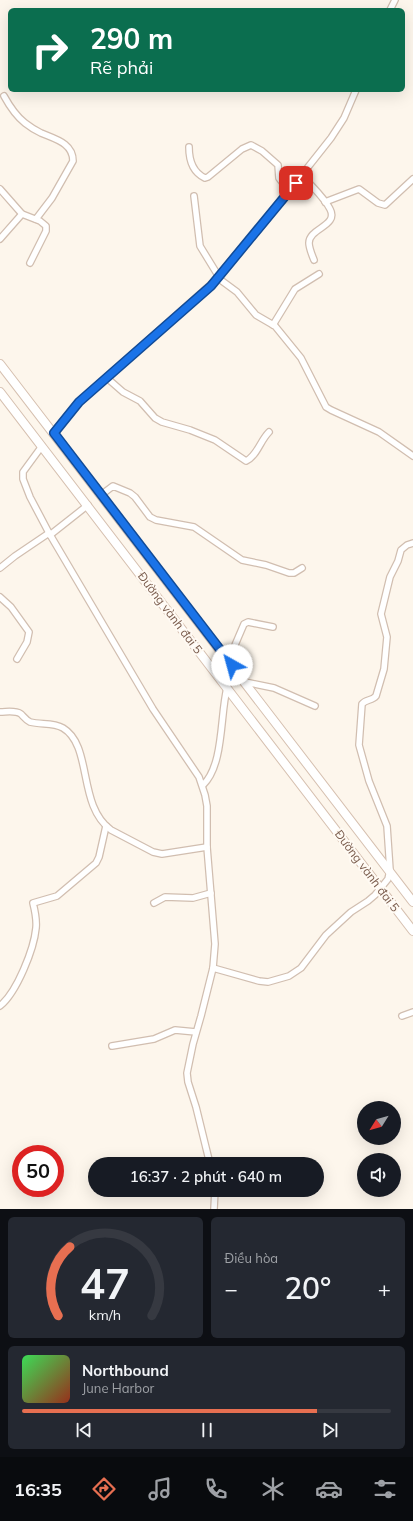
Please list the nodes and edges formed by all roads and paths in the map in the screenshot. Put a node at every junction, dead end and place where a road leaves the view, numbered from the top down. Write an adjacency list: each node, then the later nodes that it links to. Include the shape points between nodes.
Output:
1 (355, 92): 4 (street, via 338,129)
2 (4, 96): 11 (street, via 14,113 24,122 64,143 72,152 73,161 52,198)
3 (190, 147): 7 (street, via 192,167 205,178 242,149 251,145 256,147 278,164 279,178)
4 (302, 176): 7 (street); 9 (street)
5 (413, 180): 9 (street, via 385,205 359,189)
6 (0, 189): 10 (street)
7 (289, 191): 16 (street)
8 (194, 196): 16 (street, via 200,246)
9 (325, 202): 13 (street, via 332,213 331,218 309,240)
10 (22, 214): 11 (street); 12 (street)
11 (36, 219): 14 (street, via 46,226 46,231)
12 (0, 238)
13 (314, 260)
14 (30, 263)
15 (319, 274): 17 (street, via 295,289)
16 (218, 278): 17 (street, via 237,292 256,315); 19 (street)
17 (273, 325): 24 (street, via 301,358 326,407 379,432)
18 (0, 364): 22 (main road, Đường vành đai 5)
19 (107, 378): 21 (street, via 122,392 140,401 154,418 215,440 246,461 256,453); 22 (street, via 79,402)
20 (0, 392): 23 (main road, Đường vành đai 5)
21 (269, 432)
22 (54, 433): 25 (main road, Đường vành đai 5)
23 (42, 446): 26 (main road, Đường vành đai 5); 27 (street, via 25,467 23,479)
24 (413, 456)
25 (101, 495): 30 (street, via 113,486 130,493 150,517 194,528 242,560 289,573); 34 (main road, Đường vành đai 5)
26 (88, 506): 27 (street); 36 (main road, Đường vành đai 5)
27 (49, 534): 29 (street); 39 (street, via 155,714 194,768)
28 (413, 543): 42 (street, via 401,550 390,577 381,614 387,637 384,669 376,696 362,704 359,745 373,793 387,826)
29 (0, 568)
30 (302, 568)
31 (0, 597): 33 (street, via 11,607 29,632 27,642)
32 (273, 627): 34 (street, via 248,622 244,624 235,645)
33 (17, 659)
34 (232, 665): 35 (main road, Đường vành đai 5)
35 (245, 682): 37 (street, via 274,688); 42 (main road, Đường vành đai 5)
36 (227, 688): 39 (street, via 218,749 210,776); 43 (main road, Đường vành đai 5)
37 (315, 706)
38 (0, 712): 40 (street, via 16,712 31,722 54,724 68,732 80,754 93,807)
39 (203, 785): 41 (street, via 207,806)
40 (106, 826): 41 (street, via 153,852 162,854); 49 (street, via 96,863 57,896 33,903 36,927 25,967 9,996)
41 (207, 847): 44 (street)
42 (390, 872): 43 (street, via 388,879); 45 (main road, Đường vành đai 5)
43 (380, 888): 47 (main road, Đường vành đai 5); 48 (street, via 368,902 352,912 326,935 300,968 289,976 268,982)
44 (211, 893): 46 (street, via 193,898 165,897); 48 (street, via 215,933)
45 (413, 902)
46 (154, 903)
47 (413, 931)
48 (213, 968): 52 (street)
49 (0, 1006)
50 (413, 1012): 51 (street)
51 (402, 1016)
52 (196, 1032): 53 (street, via 175,1030 154,1039); 54 (street, via 187,1073)
53 (112, 1046)
54 (208, 1157)
55 (215, 1197): 56 (street)
56 (214, 1209)

